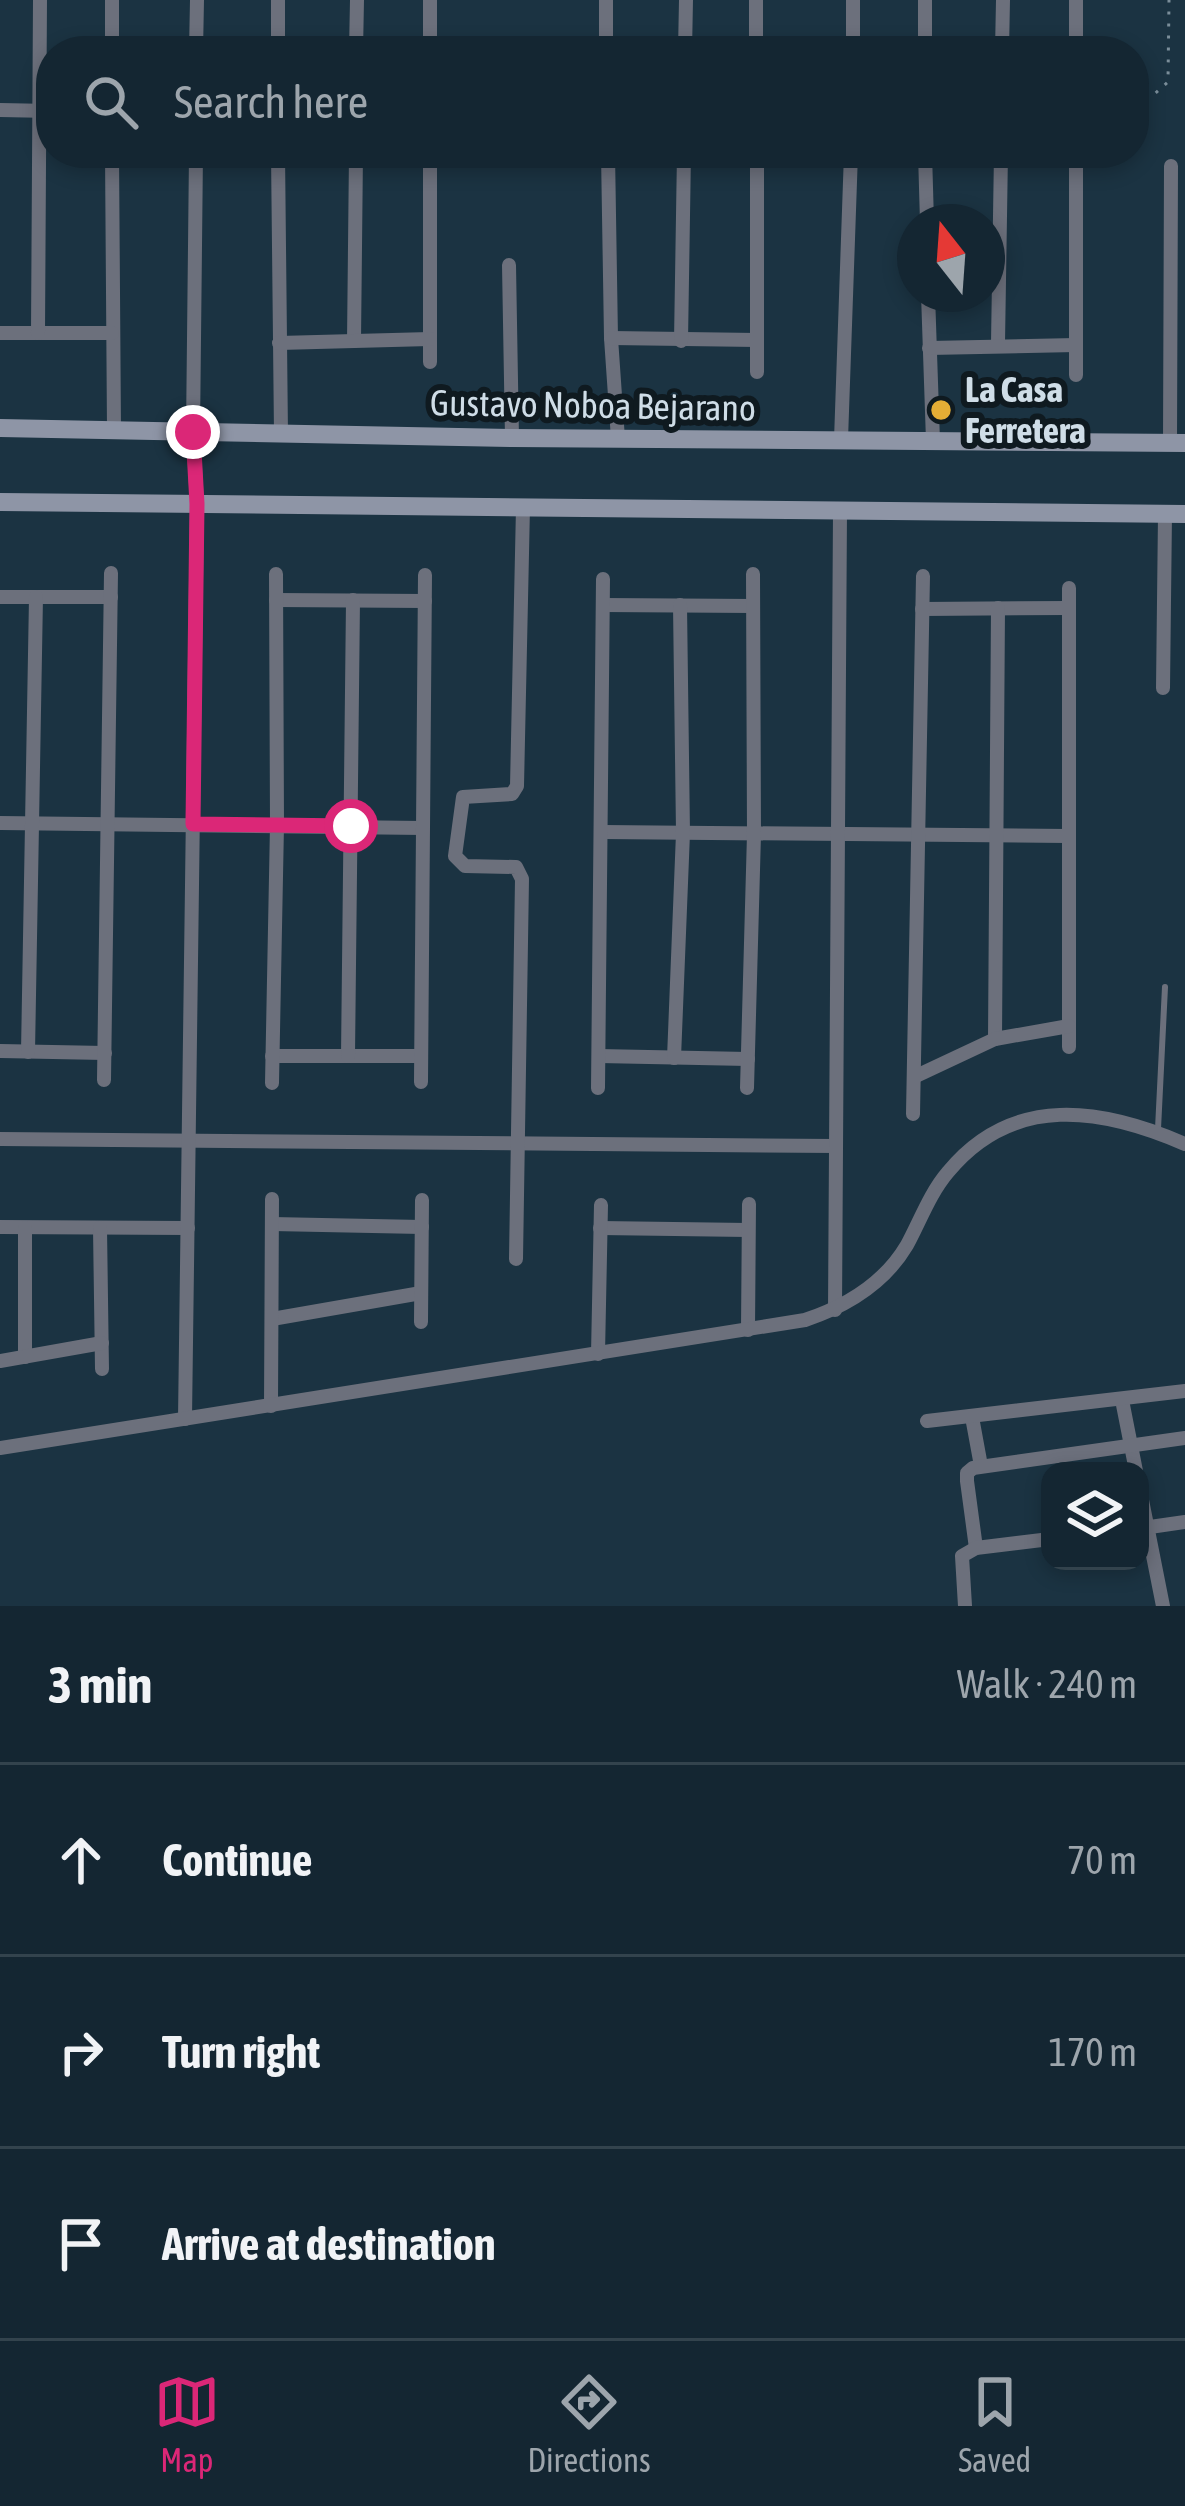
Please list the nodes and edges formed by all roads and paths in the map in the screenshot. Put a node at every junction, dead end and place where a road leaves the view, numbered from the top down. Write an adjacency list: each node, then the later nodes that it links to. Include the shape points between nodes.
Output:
1 (40, 0): 15 (street)
2 (112, 0): 16 (street)
3 (197, 0): 17 (street)
4 (278, 0): 18 (street)
5 (357, 0): 19 (street)
6 (430, 0): 20 (street)
7 (606, 0): 21 (street)
8 (686, 0): 22 (street)
9 (756, 0): 23 (street)
10 (853, 0): 24 (street)
11 (925, 0): 25 (street)
12 (1003, 0): 26 (street)
13 (1076, 0): 27 (street)
14 (1169, 0): 28 (path, via 1168,82)
15 (42, 36)
16 (112, 36)
17 (196, 36)
18 (278, 36)
19 (356, 36)
20 (430, 36)
21 (606, 36)
22 (685, 36)
23 (756, 36)
24 (853, 36)
25 (925, 36)
26 (1002, 36)
27 (1076, 36)
28 (1149, 97)
29 (0, 110): 30 (street)
30 (36, 111)
31 (1171, 166): 71 (street)
32 (44, 168): 49 (street)
33 (112, 168): 50 (street)
34 (196, 168): 65 (street)
35 (278, 168): 56 (street)
36 (356, 168): 54 (street)
37 (430, 168): 52 (street)
38 (608, 168): 51 (street)
39 (684, 168): 55 (street)
40 (757, 168): 53 (street)
41 (850, 168): 69 (street)
42 (926, 168): 45 (street)
43 (1001, 168): 57 (street)
44 (1076, 168): 58 (street)
45 (927, 204)
46 (508, 265): 67 (street)
47 (928, 312): 59 (street)
48 (0, 333): 49 (street)
49 (38, 333): 50 (street)
50 (112, 333): 64 (street)
51 (611, 338): 55 (street); 68 (street)
52 (430, 339): 54 (street); 60 (street)
53 (757, 340): 55 (street); 61 (street)
54 (354, 341): 56 (street)
55 (682, 341)
56 (279, 343): 66 (street)
57 (998, 343): 58 (street); 59 (street)
58 (1076, 344): 62 (street)
59 (929, 348): 70 (street)
60 (430, 362)
61 (757, 372)
62 (1076, 375)
63 (0, 428): 64 (street, Gustavo Noboa Bejarano)
64 (114, 430): 65 (street, Gustavo Noboa Bejarano)
65 (193, 432): 66 (street, Gustavo Noboa Bejarano); 73 (street)
66 (281, 434): 67 (street, Gustavo Noboa Bejarano)
67 (512, 438): 68 (street, Gustavo Noboa Bejarano)
68 (618, 439): 69 (street, Gustavo Noboa Bejarano)
69 (841, 440): 70 (street, Gustavo Noboa Bejarano)
70 (933, 441): 71 (street, Gustavo Noboa Bejarano)
71 (1177, 442)
72 (0, 502): 73 (street)
73 (197, 504): 74 (street); 100 (street)
74 (523, 507): 75 (street); 134 (street, via 517,786 512,794 464,797 455,856 465,866 516,867 523,879)
75 (840, 511): 76 (street); 107 (street)
76 (1175, 514): 96 (street)
77 (111, 573): 86 (street)
78 (276, 574): 87 (street)
79 (753, 574): 92 (street)
80 (425, 575): 89 (street)
81 (922, 576): 95 (street)
82 (603, 578): 90 (street)
83 (1069, 588): 94 (street)
84 (0, 597): 85 (street)
85 (35, 597): 86 (street); 98 (street)
86 (111, 597): 99 (street)
87 (276, 599): 88 (street); 101 (street)
88 (353, 600): 89 (street); 102 (street)
89 (425, 601): 103 (street)
90 (603, 605): 91 (street); 104 (street)
91 (680, 605): 92 (street); 105 (street)
92 (753, 606): 106 (street)
93 (998, 608): 94 (street); 95 (street); 109 (street)
94 (1069, 608): 110 (street)
95 (922, 609): 108 (street)
96 (1163, 688)
97 (0, 823): 98 (street)
98 (34, 823): 99 (street); 116 (street)
99 (110, 824): 100 (street); 117 (street)
100 (193, 824): 101 (street); 133 (street)
101 (277, 825): 102 (street); 118 (street)
102 (351, 826): 103 (street); 119 (street)
103 (423, 828): 121 (street)
104 (603, 832): 105 (street); 120 (street)
105 (683, 832): 106 (street); 122 (street)
106 (754, 834): 107 (street); 123 (street)
107 (838, 835): 108 (street); 136 (street)
108 (918, 836): 109 (street); 124 (street)
109 (996, 836): 110 (street); 113 (street)
110 (1067, 836): 112 (street)
111 (1165, 987): 131 (lane)
112 (1069, 1026): 113 (street); 114 (street)
113 (995, 1039): 124 (street)
114 (1069, 1047)
115 (0, 1051): 116 (street)
116 (28, 1052): 117 (street)
117 (105, 1054): 125 (street)
118 (272, 1056): 119 (street); 126 (street)
119 (348, 1056): 121 (street)
120 (598, 1056): 122 (street); 128 (street)
121 (421, 1057): 127 (street)
122 (674, 1058): 123 (street)
123 (748, 1059): 129 (street)
124 (914, 1078): 130 (street)
125 (104, 1080)
126 (272, 1082)
127 (421, 1082)
128 (598, 1088)
129 (747, 1088)
130 (914, 1114)
131 (1158, 1132): 135 (street); 151 (street, via 1120,1118 1057,1112 979,1141 947,1173 889,1268)
132 (0, 1138): 133 (street)
133 (189, 1140): 134 (street); 146 (street)
134 (519, 1143): 136 (street); 149 (street)
135 (1185, 1144)
136 (836, 1145): 151 (street)
137 (272, 1198): 141 (street)
138 (422, 1201): 143 (street)
139 (749, 1204): 148 (street)
140 (601, 1205): 147 (street)
141 (272, 1224): 143 (street); 152 (street)
142 (0, 1227): 144 (street)
143 (422, 1227): 150 (street)
144 (26, 1228): 145 (street); 157 (street)
145 (100, 1228): 146 (street); 155 (street)
146 (188, 1228): 164 (street)
147 (600, 1228): 148 (street); 156 (street)
148 (748, 1229): 154 (street)
149 (516, 1259)
150 (421, 1293): 152 (street); 153 (street)
151 (835, 1310): 154 (street)
152 (272, 1318): 162 (street)
153 (421, 1322)
154 (748, 1330): 156 (street)
155 (101, 1342): 157 (street); 159 (street)
156 (598, 1354): 162 (street)
157 (25, 1357): 158 (street)
158 (0, 1361)
159 (102, 1370)
160 (1185, 1391): 161 (street)
161 (1122, 1400): 163 (street); 167 (street)
162 (272, 1406): 164 (street)
163 (972, 1417): 165 (street); 170 (street)
164 (185, 1419): 168 (street)
165 (927, 1421)
166 (1185, 1438): 167 (street)
167 (1131, 1446): 169 (street); 170 (street)
168 (0, 1448)
169 (1134, 1462)
170 (981, 1466): 174 (street, via 967,1473)
171 (1185, 1522): 172 (street)
172 (1149, 1527)
173 (1041, 1540): 174 (street)
174 (976, 1548): 176 (street, via 959,1562)
175 (1149, 1549): 177 (street)
176 (965, 1606)
177 (1163, 1606)

